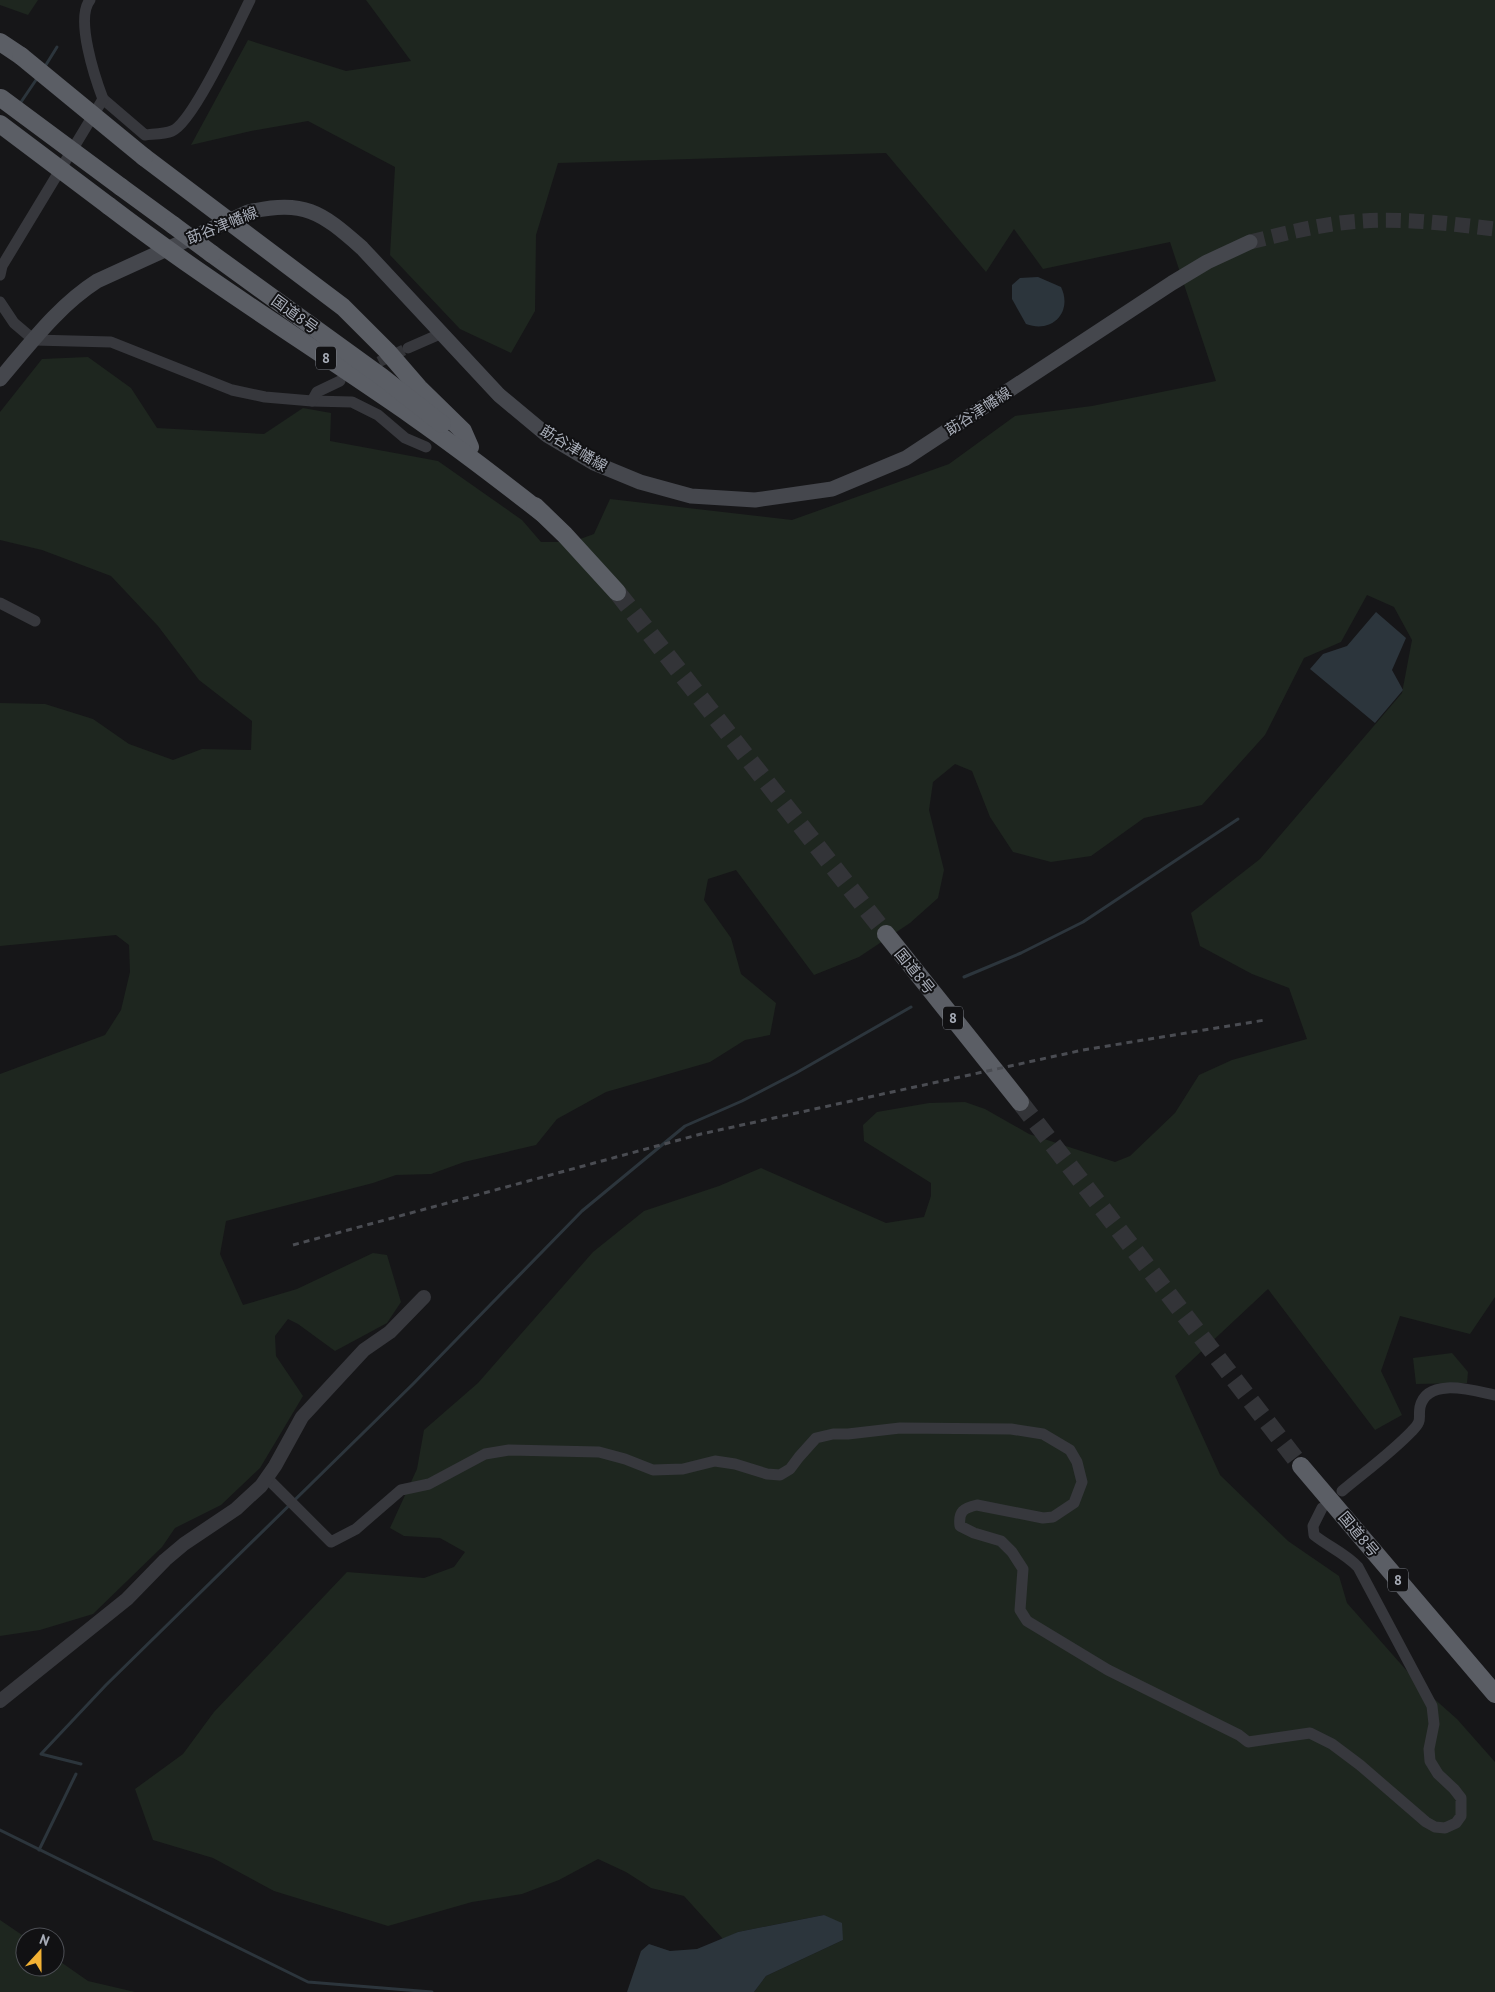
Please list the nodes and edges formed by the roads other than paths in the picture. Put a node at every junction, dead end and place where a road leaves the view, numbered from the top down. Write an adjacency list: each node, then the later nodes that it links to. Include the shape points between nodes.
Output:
1 (90, 0): 5 (street, via 85,6 84,22 92,69)
2 (250, 0): 5 (street, via 211,80 173,131 145,135)
3 (0, 42): 7 (highway, 8, bridge)
4 (0, 98): 19 (highway, 国道8号 / 8, bridge, via 402,392)
5 (102, 99): 10 (street, via 2,266)
6 (0, 124): 9 (highway, 8, bridge)
7 (227, 220): 9 (main road, 莇谷津幡線); 12 (main road, 莇谷津幡線, via 248,212 292,206 319,214 362,248); 19 (highway, 8, via 343,308 387,351 418,388 463,430)
8 (1250, 242): 12 (main road, 莇谷津幡線, via 1172,283 906,458 832,489 755,500 691,496 640,482 594,463 547,435 499,395)
9 (166, 249): 13 (main road, 莇谷津幡線, via 79,292); 20 (highway, 8, via 416,418)
10 (0, 275)
11 (0, 302): 13 (street, via 14,323)
12 (440, 334): 14 (street)
13 (34, 340): 15 (main road, 莇谷津幡線); 17 (street, via 111,342 232,390)
14 (408, 348)
15 (0, 379)
16 (340, 381): 17 (street, via 317,392)
17 (312, 401): 18 (street, via 352,402 378,416 405,438)
18 (426, 447)
19 (470, 447): 20 (highway, 国道8号 / 8)
20 (542, 513): 21 (highway, 国道8号 / 8)
21 (617, 592)
22 (0, 604): 23 (street)
23 (35, 621)
24 (886, 934): 25 (highway, 国道8号 / 8)
25 (1020, 1102)
26 (424, 1297): 29 (street, via 390,1332 364,1350 302,1417)
27 (1495, 1395): 30 (street, via 1454,1387 1429,1394 1420,1408 1421,1418 1416,1428)
28 (1301, 1466): 32 (highway, 国道8号 / 8)
29 (267, 1478): 31 (street, via 331,1542 356,1529 402,1490 429,1484 485,1454 509,1450 599,1452 653,1470 683,1469 715,1461 780,1475 790,1469 816,1438 833,1434 900,1428 1011,1429 1043,1434 1070,1450 1077,1462 1082,1482 1074,1503 1053,1517 1043,1518 977,1505 967,1507 959,1518 960,1526 1001,1540 1012,1552 1023,1569 1020,1610 1027,1622 1108,1670 1248,1742 1310,1733 1332,1744 1360,1765 1426,1822 1445,1828 1456,1823 1460,1816 1461,1798 1430,1761 1434,1724 1432,1706 1358,1567 1314,1535 1313,1526); 33 (street, via 236,1509 184,1544 127,1599)
30 (1342, 1491)
31 (1322, 1508)
32 (1495, 1694)
33 (0, 1701)

